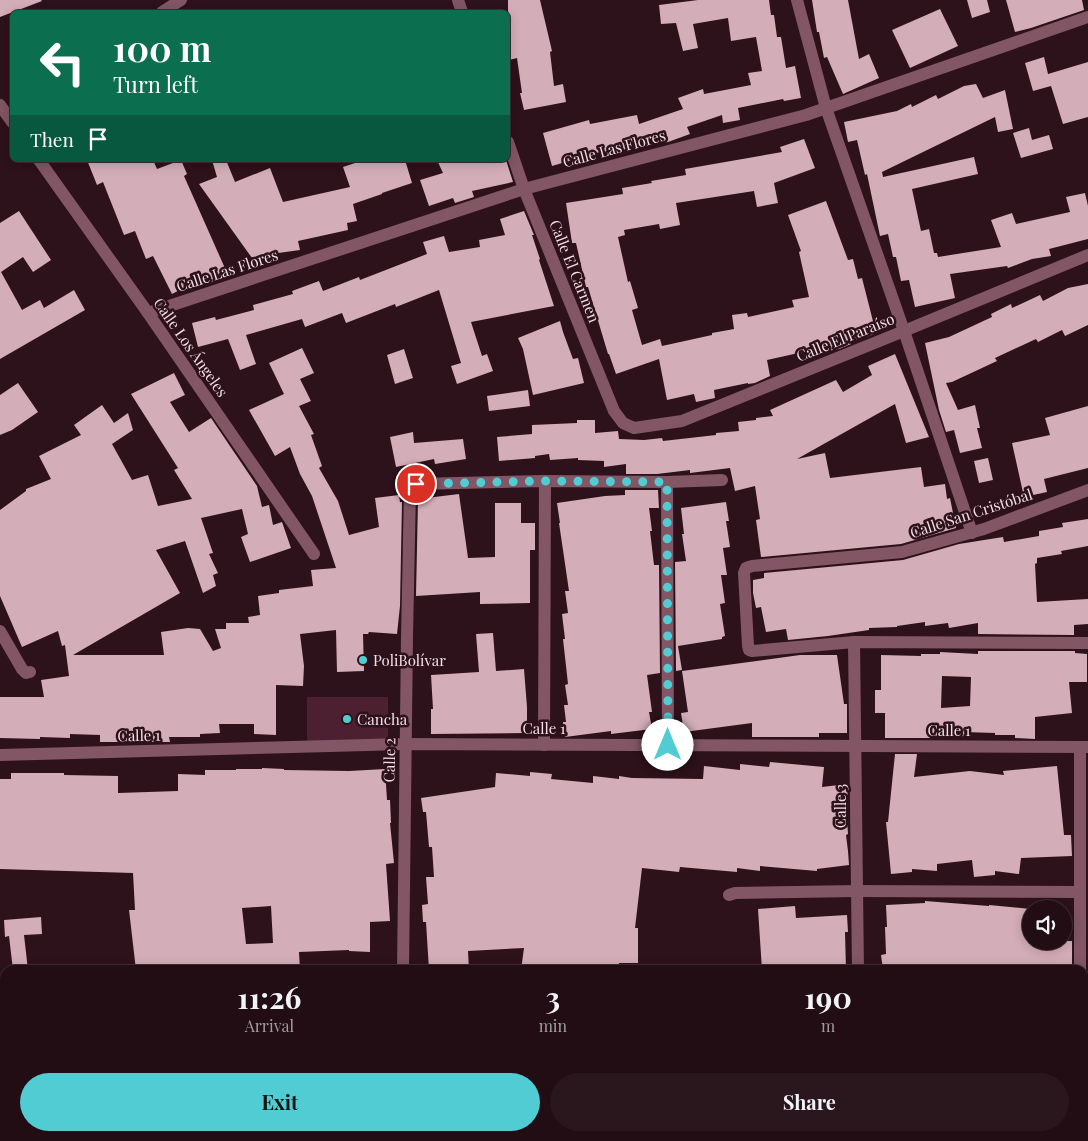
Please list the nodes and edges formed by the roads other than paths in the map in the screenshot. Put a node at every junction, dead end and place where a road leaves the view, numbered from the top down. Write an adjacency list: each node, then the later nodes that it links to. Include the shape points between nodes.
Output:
1 (181, 0): 3 (street)
2 (797, 0): 5 (street)
3 (165, 10)
4 (1088, 17): 5 (street, Calle Las Flores)
5 (826, 108): 8 (street, Calle Las Flores); 11 (street)
6 (510, 148): 8 (street, Calle El Carmen)
7 (41, 162): 10 (street, Calle Los Ángeles)
8 (524, 188): 10 (street, Calle Las Flores); 12 (street, Calle El Carmen)
9 (1088, 255): 11 (street, Calle El Paraíso)
10 (148, 313): 18 (street, Calle Los Ángeles)
11 (904, 331): 12 (street, Calle El Paraíso, via 682,421 634,428 623,422); 17 (street)
12 (614, 411)
13 (722, 480): 15 (street)
14 (545, 481): 15 (street); 23 (street, Calle 2, via 412,486); 24 (street)
15 (667, 482): 25 (street)
16 (1088, 490): 17 (street, Calle San Cristóbal)
17 (972, 533): 20 (street, Calle San Cristóbal, via 902,552 746,568 749,650)
18 (314, 554)
19 (0, 631): 22 (street, via 22,669)
20 (854, 642): 21 (street); 26 (street, Calle 3)
21 (1088, 644)
22 (30, 672)
23 (405, 744): 24 (street, Calle 1); 28 (street, Calle 1); 32 (street, Calle 2)
24 (544, 745): 25 (street, Calle 1)
25 (668, 745): 26 (street, Calle 1)
26 (856, 745): 27 (street, Calle 1); 29 (street, Calle 3)
27 (1084, 747): 30 (street)
28 (0, 755)
29 (857, 891): 30 (street); 31 (street, via 735,893); 33 (street, Calle 3)
30 (1080, 892): 34 (street)
31 (729, 896)
32 (403, 965)
33 (858, 965)
34 (1080, 965)

